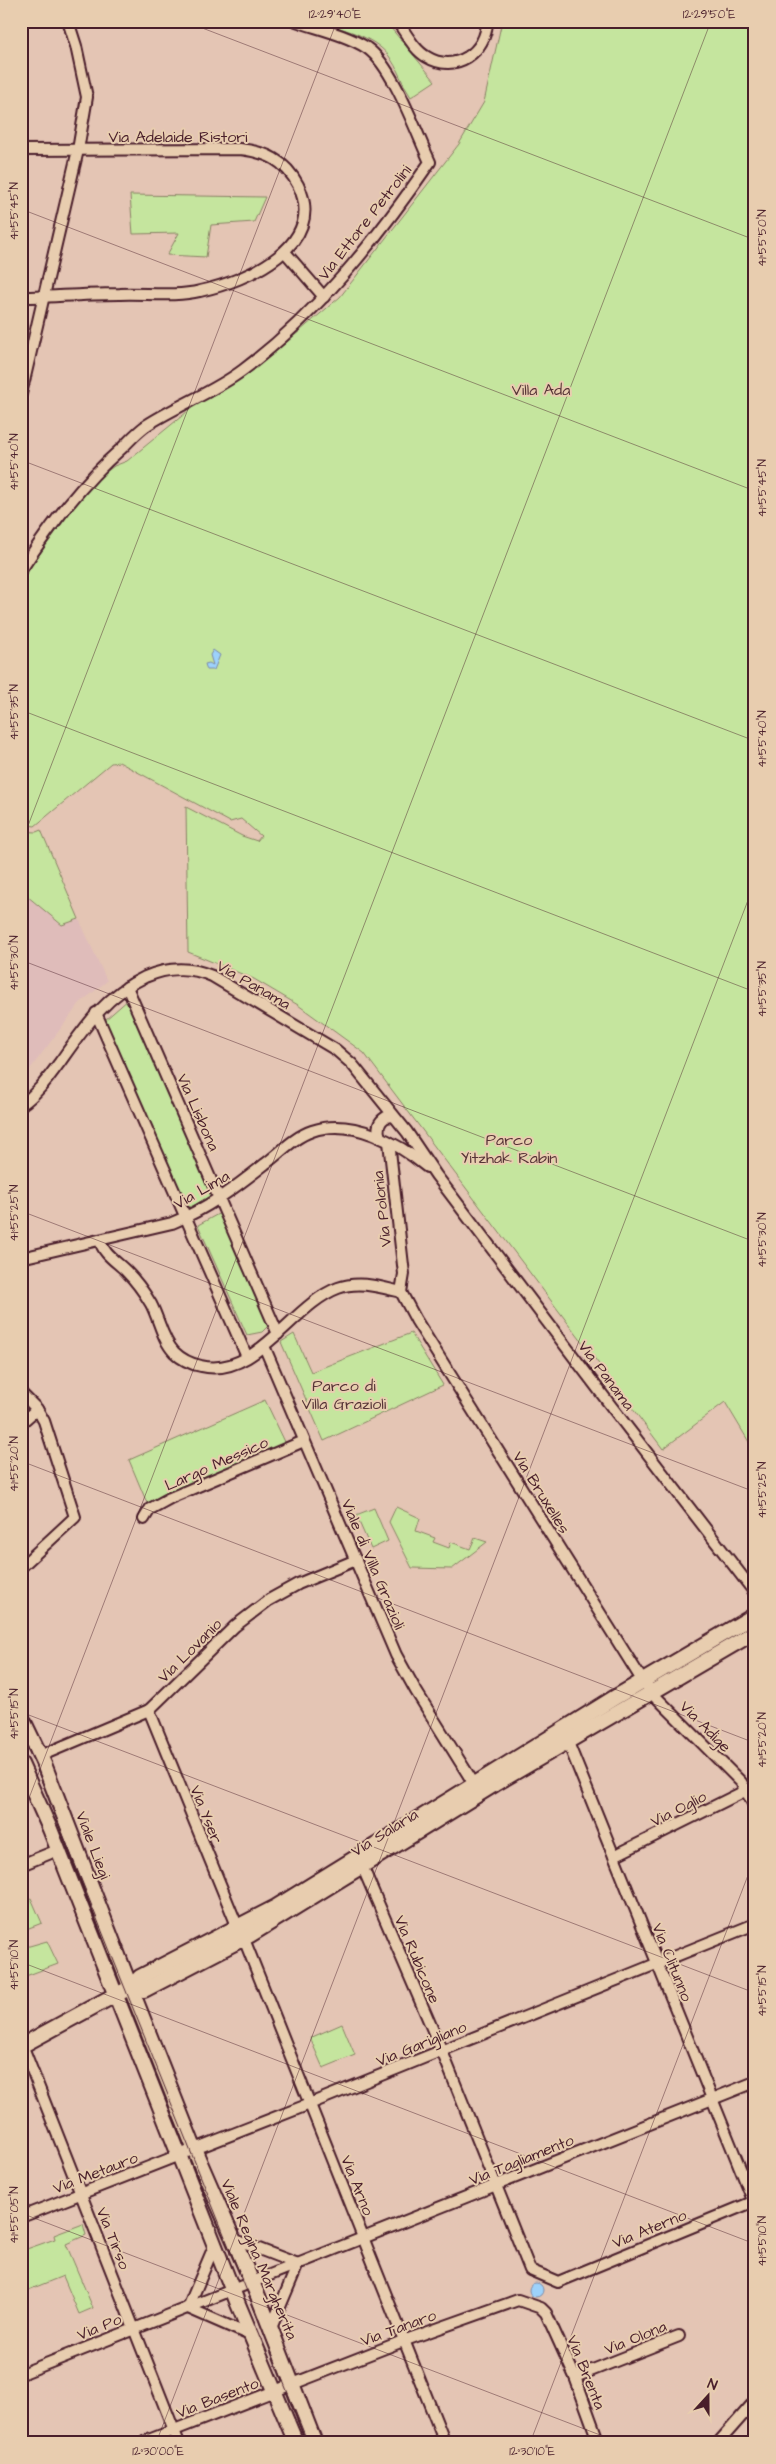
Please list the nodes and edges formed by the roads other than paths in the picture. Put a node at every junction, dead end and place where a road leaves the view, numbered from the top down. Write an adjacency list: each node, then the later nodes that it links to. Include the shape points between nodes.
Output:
1 (296, 21): 9 (street, Via Ettore Petrolini, via 373,52 396,88 430,162 362,255)
2 (397, 21): 3 (street, via 423,54 450,63 468,58 476,51 485,38)
3 (487, 21)
4 (70, 22): 6 (street, via 87,98)
5 (21, 150): 6 (street, Via Adelaide Ristori)
6 (78, 150): 7 (street, Via Adelaide Ristori, via 240,149 274,157 295,179 303,201 302,226); 8 (street)
7 (285, 252): 8 (street, Via Adelaide Ristori, via 230,283 199,292); 9 (street)
8 (43, 297): 10 (street, Via Adelaide Ristori); 11 (street)
9 (324, 297): 12 (street, via 242,371 146,426 113,455 62,510)
10 (21, 298)
11 (21, 394)
12 (21, 570)
13 (127, 987): 14 (street, Via Panama); 16 (street, Via Panama, via 157,973 179,969 192,969 212,976 336,1050 352,1064 380,1100); 20 (street, Via Lisbona)
14 (96, 1014): 15 (street, Via Panama, via 41,1088); 21 (street)
15 (21, 1104)
16 (388, 1117): 17 (street, Via Panama); 18 (street, Via Polonia, via 378,1130)
17 (401, 1124): 18 (street, via 398,1134); 19 (street, Via Panama)
18 (385, 1140): 19 (street, Via Lima); 20 (street, Via Lima, via 360,1131 334,1128 310,1132); 24 (street, Via Polonia, via 404,1274)
19 (436, 1175): 35 (street, Via Panama)
20 (220, 1198): 21 (street, Via Lima); 25 (street, Via Lisbona)
21 (185, 1218): 22 (street, Via Lima); 27 (street)
22 (100, 1240): 23 (street, Via Lima); 27 (street, via 105,1252 141,1288 169,1344 179,1356 198,1366 215,1368)
23 (21, 1258)
24 (401, 1292): 25 (street, via 352,1285 330,1292); 38 (street, Via Bruxelles)
25 (278, 1334): 26 (street)
26 (264, 1346): 27 (street); 31 (street, Viale di Villa Grazioli)
27 (246, 1357)
28 (21, 1393): 29 (street)
29 (37, 1409): 30 (street); 34 (street, via 49,1435 75,1517)
30 (21, 1423)
31 (304, 1441): 32 (street, Largo Messico, via 170,1498 150,1509); 33 (street, Viale di Villa Grazioli)
32 (144, 1519)
33 (356, 1560): 40 (street, Via Lovanio, via 269,1600 235,1626); 45 (street, Viale di Villa Grazioli, via 407,1676)
34 (21, 1566)
35 (755, 1593)
36 (755, 1616): 38 (main road, Via Salaria)
37 (755, 1632): 39 (main road, Via Salaria)
38 (642, 1680): 39 (street); 42 (main road, Via Salaria)
39 (651, 1692): 42 (main road, Via Salaria); 46 (street, Via Adige)
40 (149, 1710): 43 (street, Via Lovanio); 53 (street, Via Yser)
41 (21, 1716): 43 (main road, Viale Liegi)
42 (565, 1736): 45 (main road, Via Salaria); 49 (street, Via Clitunno); 50 (main road, Via Salaria)
43 (40, 1756): 55 (main road, Viale Liegi)
44 (21, 1764): 48 (main road)
45 (474, 1784): 50 (main road, Via Salaria)
46 (750, 1788): 47 (street, Via Adige); 49 (street, Via Oglio)
47 (755, 1807)
48 (58, 1850): 51 (street); 56 (main road)
49 (614, 1856): 54 (street, Via Clitunno)
50 (360, 1861): 53 (main road, Via Salaria); 58 (street, Via Rubicone)
51 (21, 1865)
52 (755, 1924): 54 (street, Via Garigliano)
53 (240, 1934): 55 (main road, Via Salaria, via 144,1990); 61 (street, Via Arno)
54 (657, 1962): 58 (street, Via Garigliano); 60 (street, Via Clitunno)
55 (130, 1988): 56 (main road, Via Salaria); 62 (main road, Viale Regina Margherita)
56 (115, 1995): 57 (main road, Via Salaria); 63 (main road)
57 (22, 2044): 65 (street, Via Tirso)
58 (442, 2050): 61 (street, Via Garigliano); 64 (street, Via Rubicone)
59 (755, 2082): 60 (street, Via Tagliamento)
60 (712, 2099): 64 (street, Via Tagliamento); 66 (street, Via Clitunno)
61 (309, 2104): 62 (street, Via Garigliano); 68 (street, Via Arno)
62 (195, 2149): 63 (street); 69 (main road, Viale Regina Margherita)
63 (180, 2155): 65 (street, Via Metauro); 70 (main road)
64 (495, 2185): 66 (street, Via Aterno, via 528,2268 555,2282); 68 (street, Via Tagliamento)
65 (80, 2194): 67 (street, Via Metauro); 76 (street, Via Tirso)
66 (754, 2203)
67 (21, 2216)
68 (364, 2237): 71 (street, Via Tagliamento); 80 (street, Via Arno)
69 (233, 2239): 71 (street); 72 (main road, Viale Regina Margherita)
70 (215, 2244): 73 (main road); 75 (street)
71 (298, 2264): 72 (street, Via Tagliamento); 77 (street)
72 (252, 2283): 73 (street, Via Po); 77 (main road, Viale Regina Margherita)
73 (233, 2290): 75 (street, Via Po); 78 (main road)
74 (516, 2300): 80 (street, Via Tanaro); 82 (street, Via Brenta, via 541,2308 546,2313)
75 (188, 2308): 76 (street, Via Po); 78 (street)
76 (134, 2328): 81 (street, Via Po); 86 (street, Via Tirso)
77 (271, 2328): 83 (main road, Viale Regina Margherita)
78 (252, 2336): 84 (main road)
79 (679, 2336): 82 (street, Via Olona)
80 (404, 2341): 83 (street, Via Tanaro); 91 (street, Via Arno)
81 (21, 2374)
82 (575, 2377): 92 (street, Via Brenta)
83 (291, 2384): 84 (street); 90 (main road, Viale Regina Margherita)
84 (275, 2390): 86 (street, Via Basento); 89 (main road)
85 (755, 2402): 93 (street)
86 (174, 2430): 87 (street, Via Basento); 88 (street, Via Tirso)
87 (141, 2443)
88 (179, 2443)
89 (296, 2443)
90 (314, 2443)
91 (445, 2443)
92 (599, 2443)
93 (718, 2443)

